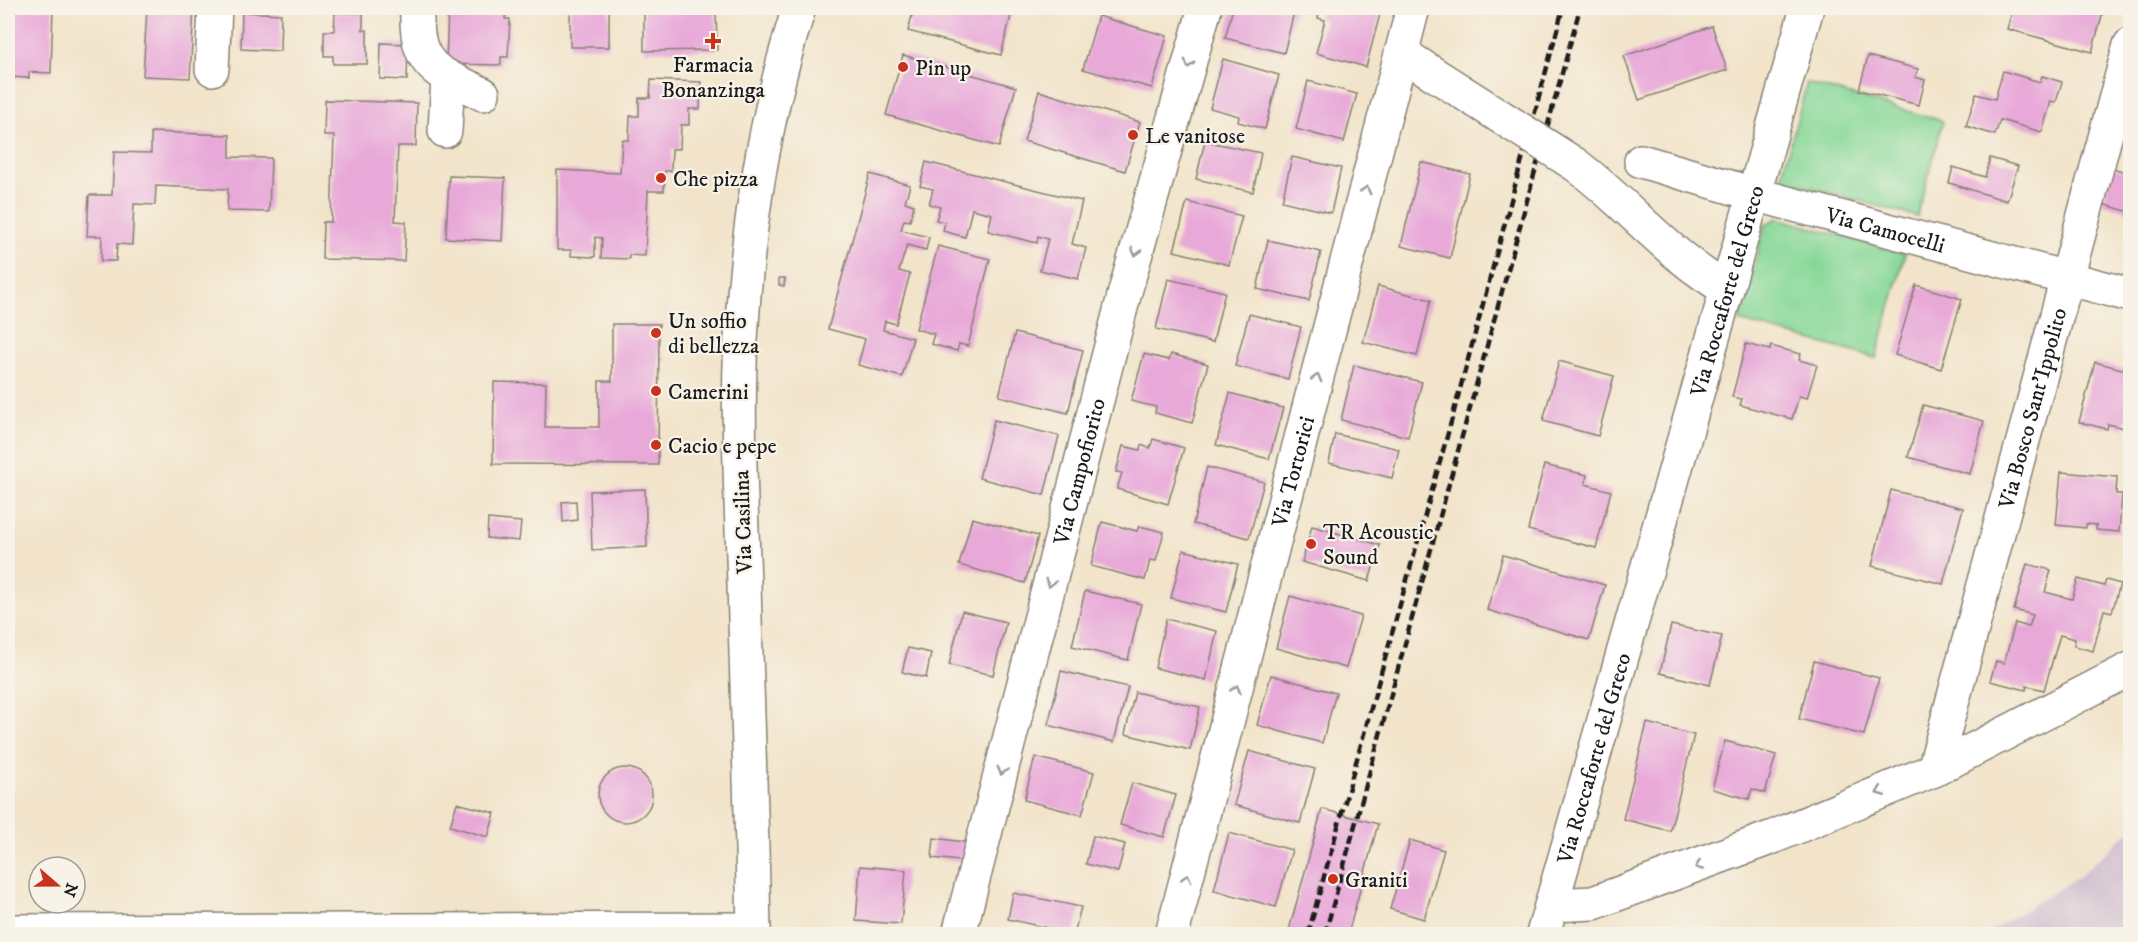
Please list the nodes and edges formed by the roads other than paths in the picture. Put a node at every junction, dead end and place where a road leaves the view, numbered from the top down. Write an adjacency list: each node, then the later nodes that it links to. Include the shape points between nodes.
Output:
1 (215, 8): 9 (street)
2 (417, 8): 10 (street, via 422,53 431,66)
3 (800, 8): 22 (street, Via Casilina, via 764,144 750,233 741,338 740,452)
4 (1205, 8): 23 (street, Via Campofiorito, one-way to 23, via 1125,292)
5 (1413, 8): 8 (street, Via Tortorici)
6 (1807, 8): 14 (street, Via Roccaforte del Greco)
7 (2130, 45): 15 (street, Via Bosco Sant'Ippolito)
8 (1401, 53): 16 (street, bridge, via 1576,165 1614,194 1691,266); 24 (street, Via Tortorici, one-way to 8)
9 (212, 69)
10 (448, 77): 11 (street); 12 (street)
11 (483, 94)
12 (445, 131)
13 (1641, 161): 14 (street, Via Camocelli)
14 (1754, 194): 15 (street, Via Camocelli); 16 (street, Via Roccaforte del Greco)
15 (2066, 278): 17 (street, Via Camocelli); 19 (street, Via Bosco Sant'Ippolito)
16 (1727, 289): 20 (street, Via Roccaforte del Greco)
17 (2130, 295)
18 (2126, 665): 19 (street, Via Roccaforte del Greco)
19 (1934, 770): 20 (street, Via Roccaforte del Greco, one-way to 20, via 1688,870)
20 (1548, 920)
21 (8, 931): 22 (street)
22 (754, 932)
23 (959, 934)
24 (1172, 934)

